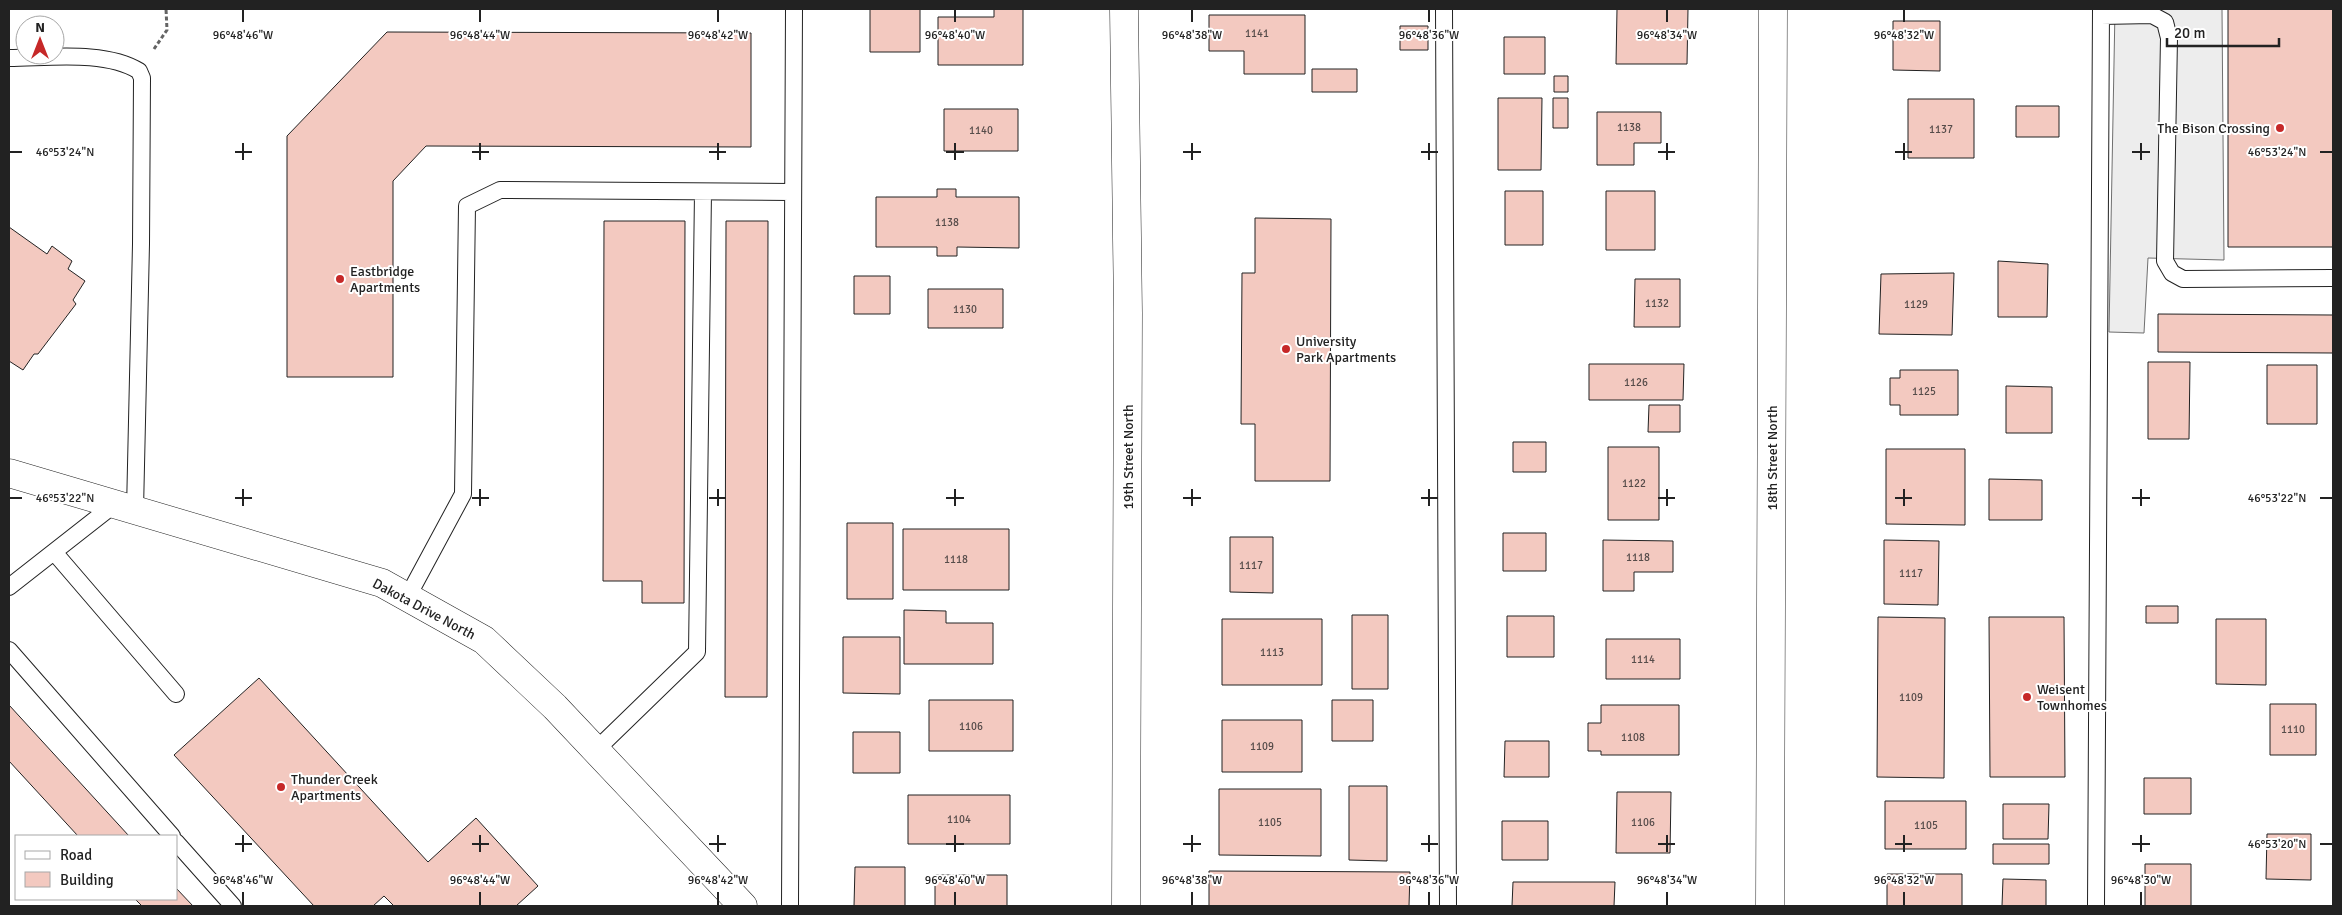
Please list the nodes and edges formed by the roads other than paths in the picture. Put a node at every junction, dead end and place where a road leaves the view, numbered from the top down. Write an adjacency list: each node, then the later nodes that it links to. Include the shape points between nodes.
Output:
1 (794, 9): 8 (lane)
2 (1124, 9): 23 (street, 19th Street North, via 1128,313)
3 (1444, 9): 24 (lane)
4 (1773, 9): 25 (street, 18th Street North)
5 (2101, 12): 9 (lane, via 2152,15 2164,22 2169,38 2165,261 2172,273 2183,279); 26 (lane)
6 (9, 58): 11 (lane, via 104,58 127,63 139,71 142,78 141,244)
7 (703, 192): 8 (lane); 14 (lane, via 500,190 467,206 464,494); 17 (lane, via 697,652)
8 (791, 192): 22 (lane)
9 (2333, 278)
10 (9, 473): 11 (street, Dakota Drive North)
11 (125, 507): 12 (lane); 14 (street, Dakota Drive North, via 382,583)
12 (54, 552): 13 (lane); 16 (lane)
13 (9, 587)
14 (407, 598): 17 (street, Dakota Drive North, via 484,640)
15 (9, 650): 18 (lane)
16 (176, 694)
17 (596, 750): 21 (street, Dakota Drive North)
18 (171, 835)
19 (178, 844): 20 (lane)
20 (233, 906)
21 (742, 906)
22 (790, 906)
23 (1126, 906)
24 (1448, 906)
25 (1770, 906)
26 (2096, 906)

